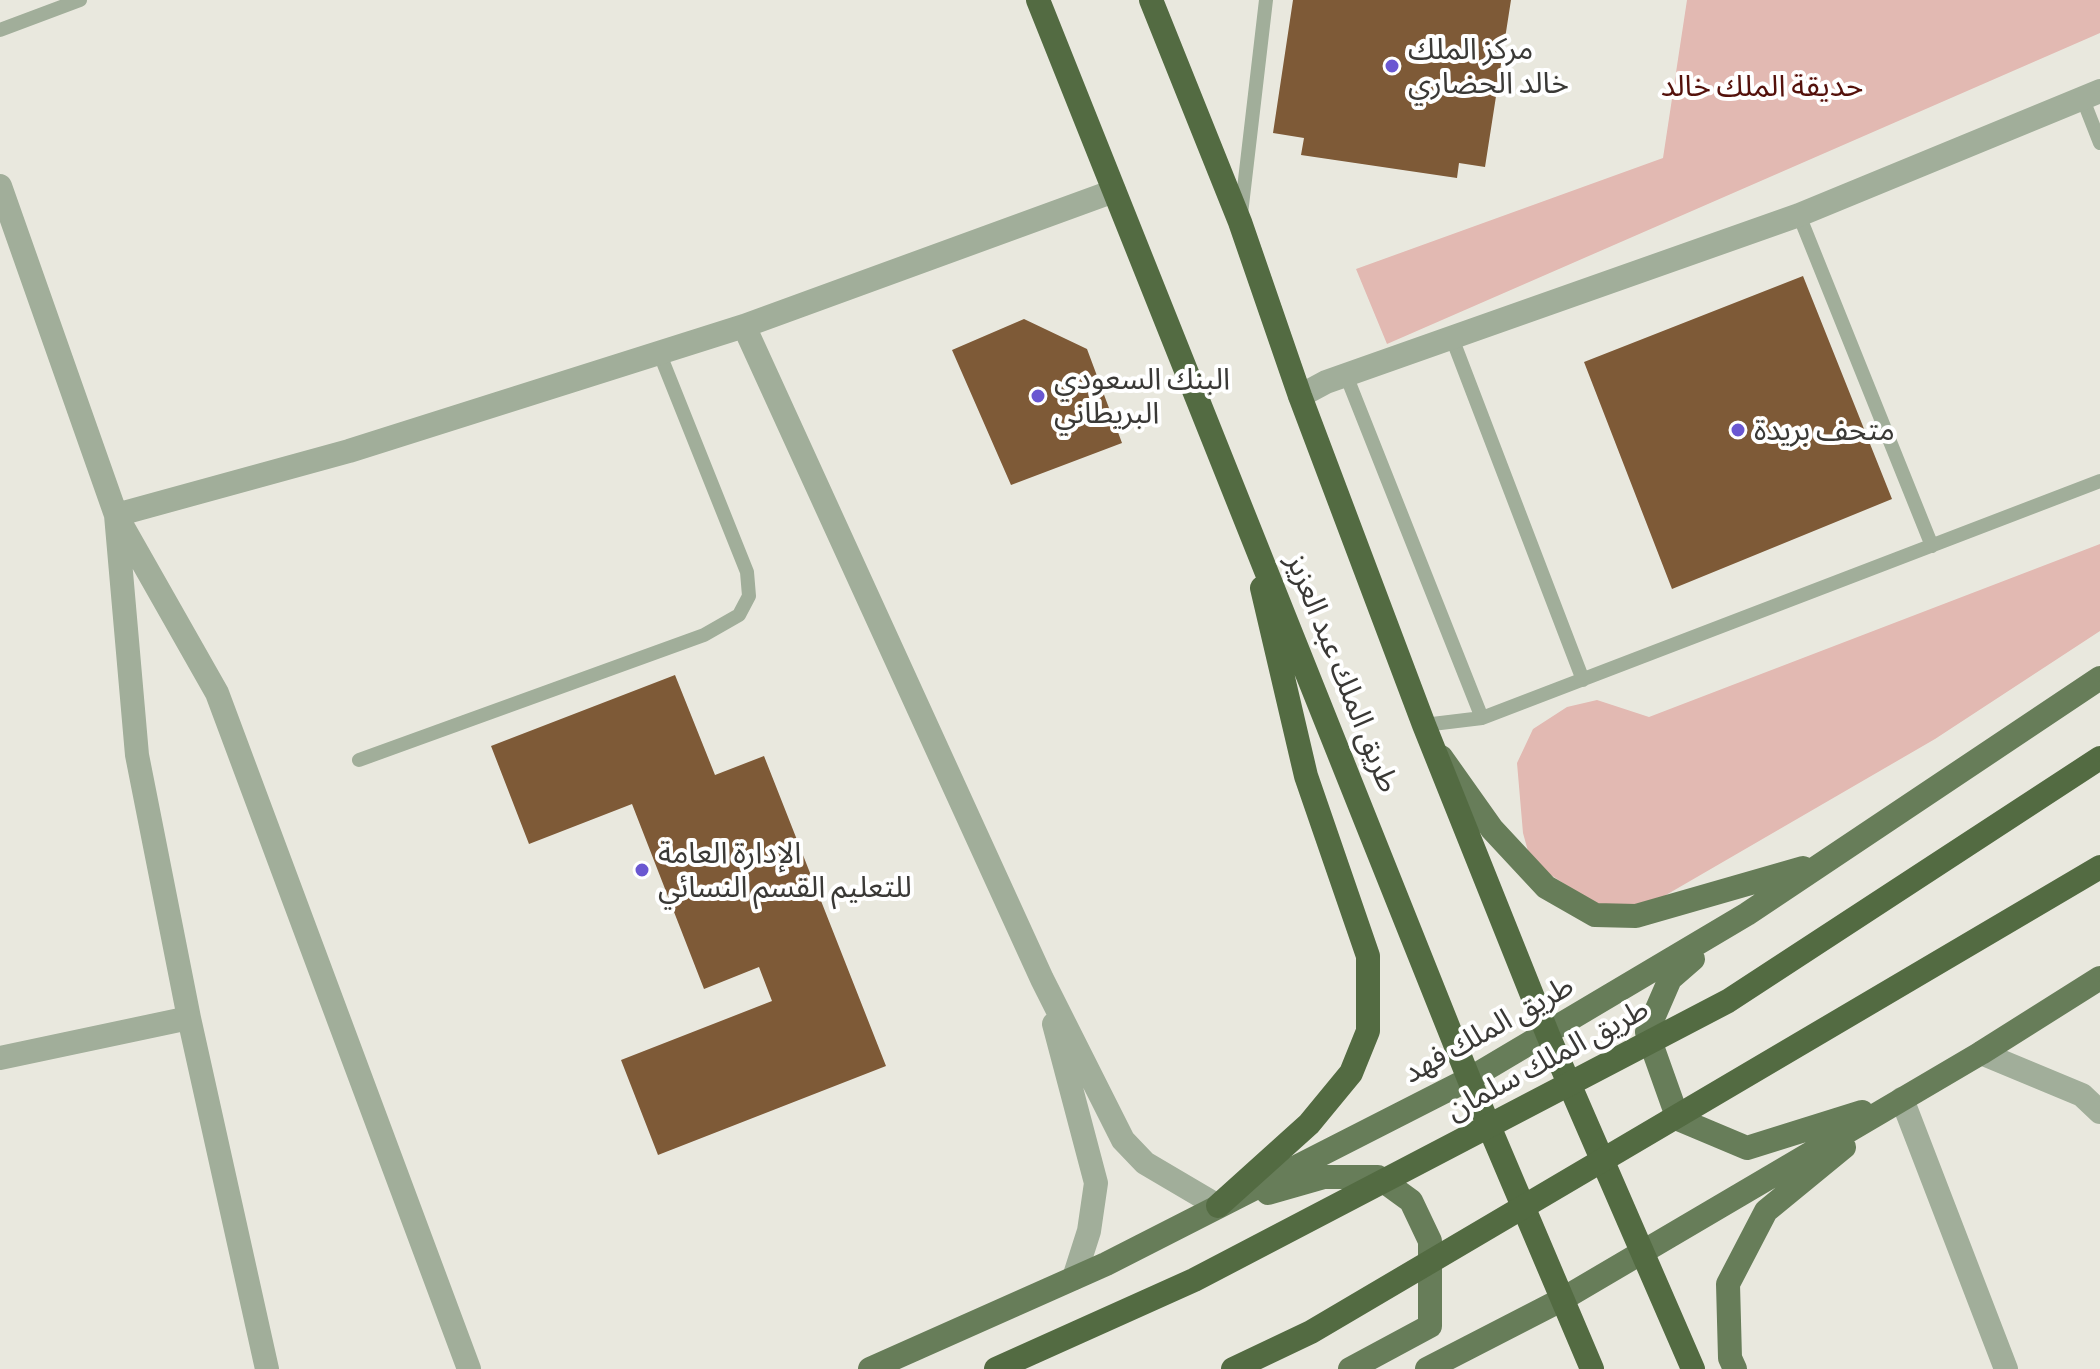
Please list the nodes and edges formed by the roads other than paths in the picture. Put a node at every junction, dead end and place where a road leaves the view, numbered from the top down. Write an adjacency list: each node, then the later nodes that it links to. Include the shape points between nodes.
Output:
1 (80, 0): 5 (lane)
2 (1038, 0): 8 (highway, طريق الملك عبد العزيز)
3 (1151, 0): 11 (highway, طريق الملك عبد العزيز)
4 (1266, 0): 11 (lane)
5 (0, 30)
6 (2091, 94): 7 (lane); 10 (street)
7 (2100, 143)
8 (1114, 191): 12 (street); 18 (highway, طريق الملك عبد العزيز)
9 (1, 196): 19 (street)
10 (1799, 215): 13 (street); 20 (lane)
11 (1240, 222): 16 (highway, طريق الملك عبد العزيز)
12 (744, 326): 14 (street); 31 (street)
13 (1452, 338): 15 (street); 22 (lane)
14 (659, 352): 19 (street, via 349,451); 26 (lane, via 747,572 749,596 739,615 704,635)
15 (1346, 375): 16 (street); 23 (lane)
16 (1300, 396): 24 (highway, طريق الملك عبد العزيز)
17 (2100, 481): 20 (lane)
18 (1244, 511): 36 (highway, طريق الملك عبد العزيز); 39 (highway, via 1306,776 1368,956 1368,1031 1351,1073 1309,1124)
19 (116, 515): 32 (street, via 137,755); 44 (street, via 217,693)
20 (1932, 546): 22 (lane)
21 (2100, 678): 27 (main road, طريق الملك فهد)
22 (1583, 680): 23 (lane)
23 (1482, 718): 24 (lane)
24 (1427, 733): 27 (main road, via 1492,829 1546,887 1595,915 1636,916); 33 (highway, طريق الملك عبد العزيز)
25 (2100, 758): 46 (highway, طريق الملك سلمان, bridge, via 1728,1001 1194,1280)
26 (359, 760)
27 (1825, 862): 29 (main road, طريق الملك فهد)
28 (2100, 867): 47 (highway, bridge, via 1311,1332)
29 (1747, 914): 33 (main road, طريق الملك فهد); 37 (main road, via 1670,979 1647,1032 1678,1119 1747,1148)
30 (2100, 978): 34 (main road)
31 (1042, 979): 39 (street, via 1123,1140 1145,1163); 41 (street, via 1096,1183 1089,1231)
32 (189, 1018): 35 (street); 43 (street)
33 (1548, 1035): 36 (main road, طريق الملك فهد); 40 (highway, طريق الملك عبد العزيز)
34 (1981, 1053): 37 (main road); 38 (street, via 2082,1095)
35 (0, 1058)
36 (1469, 1079): 39 (main road, طريق الملك فهد); 42 (highway, طريق الملك عبد العزيز)
37 (1902, 1099): 40 (main road); 52 (main road, via 1766,1211 1728,1284 1730,1358); 53 (street)
38 (2100, 1112)
39 (1218, 1206): 41 (main road, طريق الملك فهد); 48 (main road, via 1324,1177 1378,1177 1411,1201 1430,1241 1430,1326)
40 (1644, 1251): 42 (main road); 51 (highway, طريق الملك عبد العزيز)
41 (1074, 1278): 45 (main road, طريق الملك فهد)
42 (1561, 1300): 49 (main road); 50 (highway, طريق الملك عبد العزيز)
43 (267, 1369)
44 (469, 1369)
45 (870, 1369)
46 (996, 1369)
47 (1233, 1369)
48 (1350, 1369)
49 (1427, 1369)
50 (1592, 1369)
51 (1693, 1369)
52 (1735, 1369)
53 (2006, 1369)

